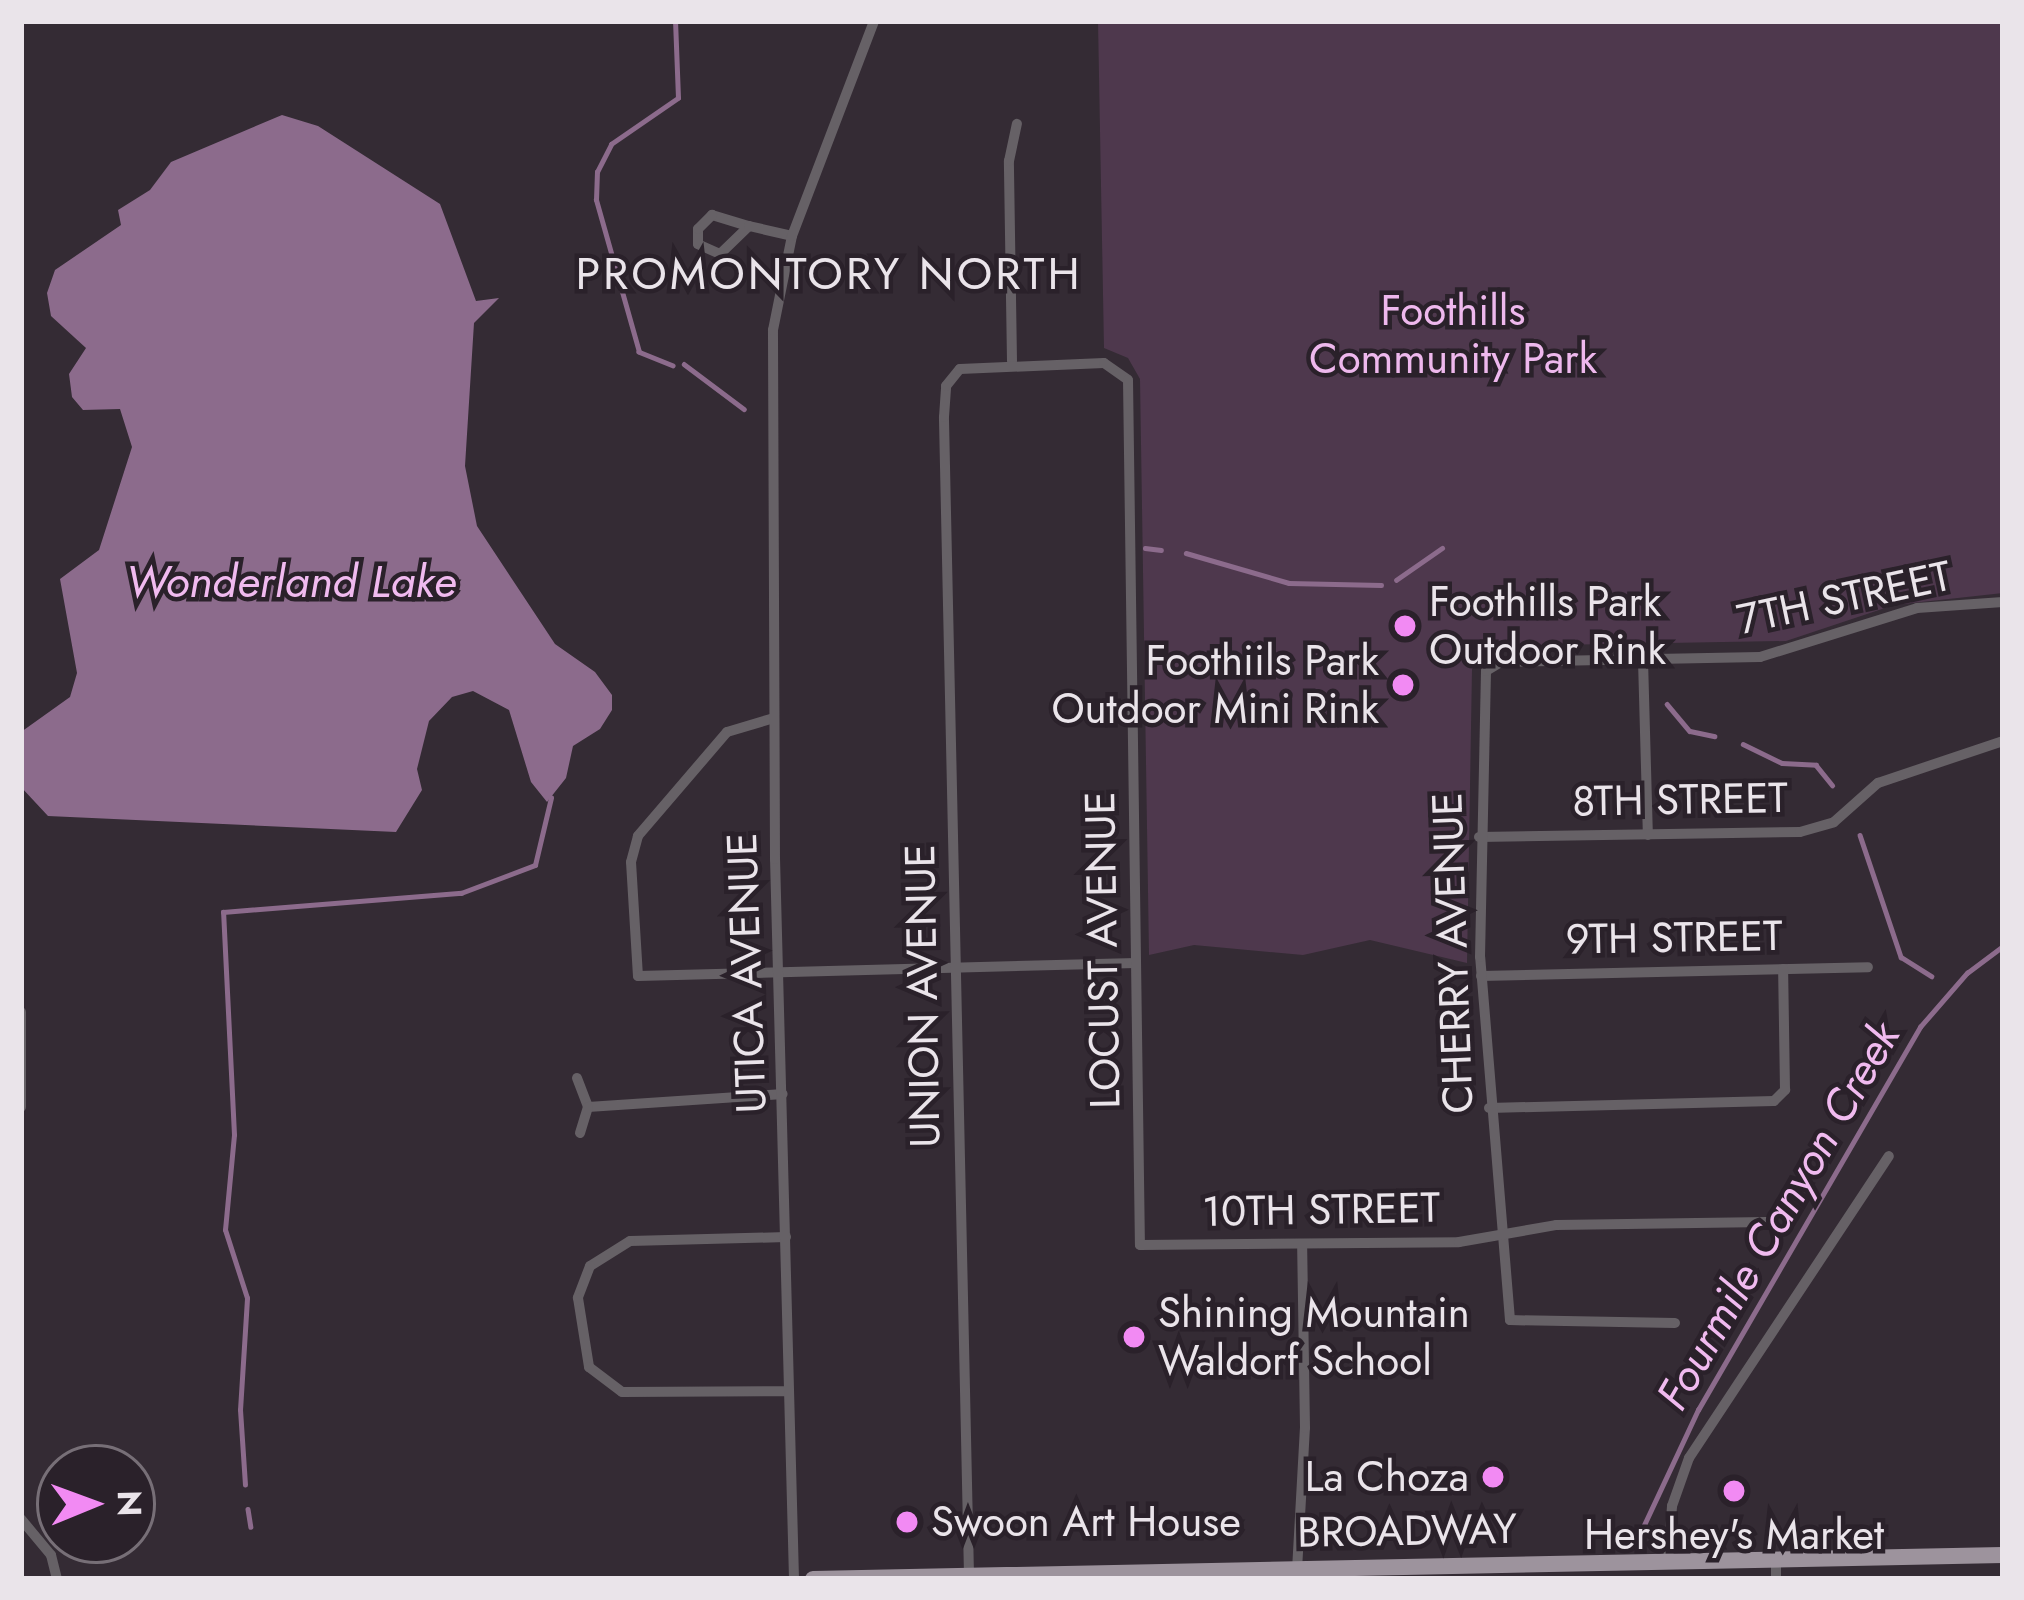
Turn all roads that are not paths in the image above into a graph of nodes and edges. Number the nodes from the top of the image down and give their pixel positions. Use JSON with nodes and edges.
{"nodes":[{"id":1,"x":874,"y":21,"type":"edge"},
{"id":2,"x":1017,"y":124,"type":"dead end"},
{"id":3,"x":749,"y":226,"type":"junction"},
{"id":4,"x":792,"y":236,"type":"junction"},
{"id":5,"x":1012,"y":362,"type":"junction"},
{"id":6,"x":2003,"y":602,"type":"edge"},
{"id":7,"x":1642,"y":660,"type":"junction"},
{"id":8,"x":1486,"y":671,"type":"joint"},
{"id":9,"x":773,"y":718,"type":"junction"},
{"id":10,"x":2003,"y":741,"type":"edge"},
{"id":11,"x":1648,"y":836,"type":"junction"},
{"id":12,"x":1479,"y":837,"type":"junction"},
{"id":13,"x":1136,"y":963,"type":"junction"},
{"id":14,"x":1868,"y":967,"type":"dead end"},
{"id":15,"x":956,"y":968,"type":"junction"},
{"id":16,"x":1783,"y":969,"type":"junction"},
{"id":17,"x":778,"y":973,"type":"junction"},
{"id":18,"x":1481,"y":976,"type":"junction"},
{"id":19,"x":21,"y":1012,"type":"edge"},
{"id":20,"x":577,"y":1078,"type":"dead end"},
{"id":21,"x":783,"y":1094,"type":"junction"},
{"id":22,"x":21,"y":1107,"type":"edge"},
{"id":23,"x":588,"y":1107,"type":"junction"},
{"id":24,"x":1489,"y":1108,"type":"junction"},
{"id":25,"x":580,"y":1133,"type":"dead end"},
{"id":26,"x":1889,"y":1156,"type":"dead end"},
{"id":27,"x":1767,"y":1222,"type":"dead end"},
{"id":28,"x":1500,"y":1233,"type":"junction"},
{"id":29,"x":786,"y":1238,"type":"junction"},
{"id":30,"x":1302,"y":1244,"type":"junction"},
{"id":31,"x":1141,"y":1245,"type":"joint"},
{"id":32,"x":1675,"y":1323,"type":"dead end"},
{"id":33,"x":788,"y":1391,"type":"junction"},
{"id":34,"x":21,"y":1519,"type":"edge"},
{"id":35,"x":2003,"y":1555,"type":"edge"},
{"id":36,"x":1776,"y":1559,"type":"junction"},
{"id":37,"x":1668,"y":1562,"type":"junction"},
{"id":38,"x":1297,"y":1570,"type":"junction"},
{"id":39,"x":969,"y":1575,"type":"junction"},
{"id":40,"x":911,"y":1577,"type":"edge"},
{"id":41,"x":56,"y":1579,"type":"edge"},
{"id":42,"x":794,"y":1579,"type":"edge"},
{"id":43,"x":813,"y":1579,"type":"edge"},
{"id":44,"x":1776,"y":1579,"type":"edge"}],
"edges":[{"from":1,"to":4,"type":"street"},
{"from":2,"to":5,"type":"street"},
{"from":3,"to":3,"type":"street"},
{"from":3,"to":4,"type":"street"},
{"from":4,"to":9,"type":"street","name":"UTICA AVENUE"},
{"from":5,"to":13,"type":"street","name":"LOCUST AVENUE"},
{"from":5,"to":15,"type":"street","name":"UNION AVENUE"},
{"from":6,"to":7,"type":"street","name":"7TH STREET"},
{"from":7,"to":8,"type":"street","name":"7TH STREET"},
{"from":7,"to":11,"type":"street"},
{"from":8,"to":12,"type":"street","name":"CHERRY AVENUE"},
{"from":9,"to":17,"type":"street","name":"UTICA AVENUE"},
{"from":9,"to":17,"type":"street"},
{"from":10,"to":11,"type":"street","name":"8TH STREET"},
{"from":11,"to":12,"type":"street","name":"8TH STREET"},
{"from":12,"to":18,"type":"street","name":"CHERRY AVENUE"},
{"from":13,"to":15,"type":"street"},
{"from":13,"to":31,"type":"street","name":"LOCUST AVENUE"},
{"from":14,"to":16,"type":"street","name":"9TH STREET"},
{"from":15,"to":17,"type":"street"},
{"from":15,"to":39,"type":"street","name":"UNION AVENUE"},
{"from":16,"to":18,"type":"street","name":"9TH STREET"},
{"from":16,"to":24,"type":"street"},
{"from":17,"to":21,"type":"street","name":"UTICA AVENUE"},
{"from":18,"to":24,"type":"street","name":"CHERRY AVENUE"},
{"from":19,"to":22,"type":"street"},
{"from":20,"to":23,"type":"street"},
{"from":21,"to":23,"type":"street"},
{"from":21,"to":29,"type":"street","name":"UTICA AVENUE"},
{"from":23,"to":25,"type":"street"},
{"from":24,"to":28,"type":"street","name":"CHERRY AVENUE"},
{"from":26,"to":37,"type":"street"},
{"from":27,"to":28,"type":"street","name":"10TH STREET"},
{"from":28,"to":30,"type":"street","name":"10TH STREET"},
{"from":28,"to":32,"type":"street","name":"CHERRY AVENUE"},
{"from":29,"to":33,"type":"street","name":"UTICA AVENUE"},
{"from":29,"to":33,"type":"street"},
{"from":30,"to":31,"type":"street","name":"10TH STREET"},
{"from":30,"to":38,"type":"street"},
{"from":33,"to":42,"type":"street","name":"UTICA AVENUE"},
{"from":34,"to":41,"type":"street"},
{"from":35,"to":36,"type":"main road","name":"BROADWAY"},
{"from":36,"to":37,"type":"main road","name":"BROADWAY"},
{"from":36,"to":44,"type":"street"},
{"from":37,"to":38,"type":"main road","name":"BROADWAY"},
{"from":38,"to":39,"type":"main road","name":"BROADWAY"},
{"from":39,"to":40,"type":"main road","name":"BROADWAY"},
{"from":40,"to":43,"type":"main road","name":"BROADWAY"}]}
